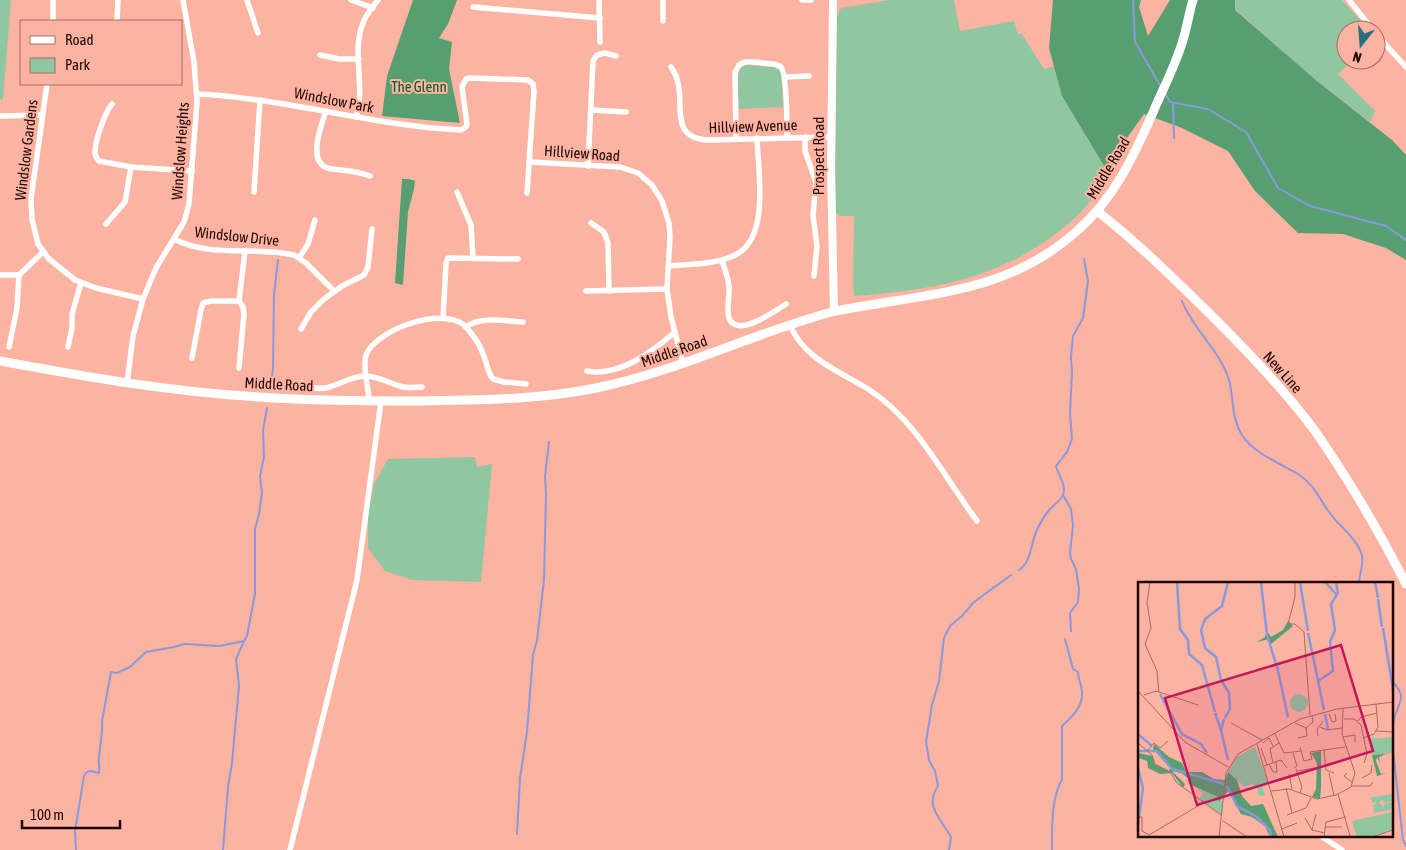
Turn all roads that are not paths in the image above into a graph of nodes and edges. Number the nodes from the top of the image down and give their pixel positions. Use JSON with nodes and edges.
{"nodes":[{"id":1,"x":54,"y":0,"type":"edge"},
{"id":2,"x":118,"y":0,"type":"edge"},
{"id":3,"x":183,"y":0,"type":"edge"},
{"id":4,"x":247,"y":0,"type":"edge"},
{"id":5,"x":351,"y":0,"type":"edge"},
{"id":6,"x":378,"y":0,"type":"edge"},
{"id":7,"x":599,"y":0,"type":"edge"},
{"id":8,"x":663,"y":0,"type":"edge"},
{"id":9,"x":802,"y":0,"type":"edge"},
{"id":10,"x":811,"y":0,"type":"edge"},
{"id":11,"x":833,"y":0,"type":"edge"},
{"id":12,"x":1193,"y":0,"type":"edge"},
{"id":13,"x":1352,"y":1,"type":"edge"},
{"id":14,"x":473,"y":7,"type":"dead end"},
{"id":15,"x":372,"y":8,"type":"junction"},
{"id":16,"x":600,"y":18,"type":"junction"},
{"id":17,"x":53,"y":20,"type":"edge"},
{"id":18,"x":117,"y":20,"type":"edge"},
{"id":19,"x":1366,"y":20,"type":"edge"},
{"id":20,"x":663,"y":21,"type":"dead end"},
{"id":21,"x":258,"y":34,"type":"dead end"},
{"id":22,"x":600,"y":42,"type":"dead end"},
{"id":23,"x":1386,"y":45,"type":"edge"},
{"id":24,"x":320,"y":55,"type":"dead end"},
{"id":25,"x":616,"y":56,"type":"dead end"},
{"id":26,"x":359,"y":59,"type":"junction"},
{"id":27,"x":1406,"y":67,"type":"edge"},
{"id":28,"x":672,"y":68,"type":"dead end"},
{"id":29,"x":809,"y":76,"type":"dead end"},
{"id":30,"x":785,"y":77,"type":"junction"},
{"id":31,"x":47,"y":85,"type":"edge"},
{"id":32,"x":197,"y":94,"type":"junction"},
{"id":33,"x":260,"y":100,"type":"junction"},
{"id":34,"x":112,"y":104,"type":"dead end"},
{"id":35,"x":592,"y":110,"type":"junction"},
{"id":36,"x":326,"y":111,"type":"junction"},
{"id":37,"x":626,"y":112,"type":"dead end"},
{"id":38,"x":42,"y":115,"type":"junction"},
{"id":39,"x":0,"y":116,"type":"edge"},
{"id":40,"x":356,"y":117,"type":"junction"},
{"id":41,"x":466,"y":126,"type":"joint"},
{"id":42,"x":805,"y":137,"type":"junction"},
{"id":43,"x":832,"y":137,"type":"junction"},
{"id":44,"x":757,"y":138,"type":"junction"},
{"id":45,"x":787,"y":138,"type":"junction"},
{"id":46,"x":736,"y":139,"type":"junction"},
{"id":47,"x":530,"y":162,"type":"junction"},
{"id":48,"x":588,"y":166,"type":"junction"},
{"id":49,"x":131,"y":167,"type":"junction"},
{"id":50,"x":192,"y":171,"type":"junction"},
{"id":51,"x":370,"y":176,"type":"dead end"},
{"id":52,"x":254,"y":192,"type":"dead end"},
{"id":53,"x":457,"y":192,"type":"dead end"},
{"id":54,"x":527,"y":193,"type":"dead end"},
{"id":55,"x":1097,"y":211,"type":"junction"},
{"id":56,"x":315,"y":220,"type":"dead end"},
{"id":57,"x":592,"y":223,"type":"dead end"},
{"id":58,"x":106,"y":224,"type":"dead end"},
{"id":59,"x":372,"y":230,"type":"dead end"},
{"id":60,"x":174,"y":239,"type":"junction"},
{"id":61,"x":245,"y":251,"type":"junction"},
{"id":62,"x":42,"y":252,"type":"junction"},
{"id":63,"x":298,"y":258,"type":"junction"},
{"id":64,"x":473,"y":258,"type":"junction"},
{"id":65,"x":518,"y":259,"type":"dead end"},
{"id":66,"x":722,"y":260,"type":"junction"},
{"id":67,"x":668,"y":266,"type":"junction"},
{"id":68,"x":19,"y":274,"type":"junction"},
{"id":69,"x":0,"y":275,"type":"edge"},
{"id":70,"x":814,"y":276,"type":"dead end"},
{"id":71,"x":81,"y":283,"type":"junction"},
{"id":72,"x":667,"y":289,"type":"junction"},
{"id":73,"x":334,"y":291,"type":"junction"},
{"id":74,"x":586,"y":291,"type":"dead end"},
{"id":75,"x":609,"y":291,"type":"junction"},
{"id":76,"x":143,"y":299,"type":"junction"},
{"id":77,"x":239,"y":301,"type":"junction"},
{"id":78,"x":786,"y":304,"type":"dead end"},
{"id":79,"x":834,"y":312,"type":"junction"},
{"id":80,"x":443,"y":318,"type":"junction"},
{"id":81,"x":523,"y":322,"type":"dead end"},
{"id":82,"x":790,"y":325,"type":"junction"},
{"id":83,"x":466,"y":327,"type":"junction"},
{"id":84,"x":301,"y":329,"type":"dead end"},
{"id":85,"x":674,"y":332,"type":"junction"},
{"id":86,"x":9,"y":347,"type":"dead end"},
{"id":87,"x":68,"y":347,"type":"dead end"},
{"id":88,"x":192,"y":358,"type":"dead end"},
{"id":89,"x":0,"y":361,"type":"edge"},
{"id":90,"x":683,"y":363,"type":"junction"},
{"id":91,"x":239,"y":368,"type":"dead end"},
{"id":92,"x":587,"y":371,"type":"dead end"},
{"id":93,"x":367,"y":376,"type":"junction"},
{"id":94,"x":127,"y":383,"type":"junction"},
{"id":95,"x":302,"y":383,"type":"dead end"},
{"id":96,"x":526,"y":384,"type":"dead end"},
{"id":97,"x":422,"y":387,"type":"dead end"},
{"id":98,"x":369,"y":401,"type":"junction"},
{"id":99,"x":382,"y":401,"type":"junction"},
{"id":100,"x":977,"y":521,"type":"dead end"},
{"id":101,"x":1406,"y":584,"type":"edge"},
{"id":102,"x":1324,"y":838,"type":"edge"},
{"id":103,"x":290,"y":850,"type":"edge"},
{"id":104,"x":1342,"y":850,"type":"edge"}],
"edges":[{"from":1,"to":17,"type":"street"},
{"from":2,"to":18,"type":"street"},
{"from":3,"to":32,"type":"street","name":"Windslow Heights"},
{"from":4,"to":21,"type":"street"},
{"from":5,"to":15,"type":"street"},
{"from":6,"to":15,"type":"street"},
{"from":7,"to":16,"type":"street"},
{"from":8,"to":20,"type":"street"},
{"from":9,"to":10,"type":"street"},
{"from":11,"to":43,"type":"street","name":"Prospect Road"},
{"from":12,"to":55,"type":"main road","name":"Middle Road"},
{"from":13,"to":19,"type":"street"},
{"from":14,"to":16,"type":"street"},
{"from":15,"to":26,"type":"street"},
{"from":16,"to":22,"type":"street"},
{"from":23,"to":27,"type":"street"},
{"from":24,"to":26,"type":"street"},
{"from":25,"to":35,"type":"street"},
{"from":26,"to":40,"type":"street"},
{"from":28,"to":46,"type":"street","name":"Hillview Avenue"},
{"from":29,"to":30,"type":"street"},
{"from":30,"to":45,"type":"street"},
{"from":30,"to":46,"type":"street"},
{"from":31,"to":38,"type":"street","name":"Windslow Gardens"},
{"from":32,"to":33,"type":"street","name":"Windslow Park"},
{"from":32,"to":50,"type":"street","name":"Windslow Heights"},
{"from":33,"to":36,"type":"street","name":"Windslow Park"},
{"from":33,"to":52,"type":"street"},
{"from":34,"to":49,"type":"street"},
{"from":35,"to":37,"type":"street"},
{"from":35,"to":48,"type":"street"},
{"from":36,"to":40,"type":"street","name":"Windslow Park"},
{"from":36,"to":51,"type":"street"},
{"from":38,"to":39,"type":"street"},
{"from":38,"to":62,"type":"street","name":"Windslow Gardens"},
{"from":40,"to":41,"type":"street","name":"Windslow Park"},
{"from":41,"to":47,"type":"street","name":"Hillview Road"},
{"from":42,"to":43,"type":"street","name":"Hillview Avenue"},
{"from":42,"to":45,"type":"street","name":"Hillview Avenue"},
{"from":42,"to":70,"type":"street"},
{"from":43,"to":79,"type":"street","name":"Prospect Road"},
{"from":44,"to":45,"type":"street","name":"Hillview Avenue"},
{"from":44,"to":46,"type":"street","name":"Hillview Avenue"},
{"from":44,"to":66,"type":"street"},
{"from":47,"to":48,"type":"street","name":"Hillview Road"},
{"from":47,"to":54,"type":"street","name":"Hillview Road"},
{"from":48,"to":67,"type":"street","name":"Hillview Road"},
{"from":49,"to":50,"type":"street"},
{"from":49,"to":58,"type":"street"},
{"from":50,"to":60,"type":"street","name":"Windslow Heights"},
{"from":53,"to":64,"type":"street"},
{"from":55,"to":79,"type":"main road","name":"Middle Road"},
{"from":55,"to":101,"type":"main road","name":"New Line"},
{"from":56,"to":63,"type":"street","name":"Windslow Drive"},
{"from":57,"to":75,"type":"street"},
{"from":59,"to":73,"type":"street"},
{"from":60,"to":61,"type":"street","name":"Windslow Drive"},
{"from":60,"to":76,"type":"street","name":"Windslow Heights"},
{"from":61,"to":63,"type":"street","name":"Windslow Drive"},
{"from":61,"to":77,"type":"street"},
{"from":62,"to":68,"type":"street"},
{"from":62,"to":71,"type":"street","name":"Windslow Gardens"},
{"from":63,"to":73,"type":"street","name":"Windslow Drive"},
{"from":64,"to":65,"type":"street"},
{"from":64,"to":80,"type":"street"},
{"from":66,"to":67,"type":"street"},
{"from":66,"to":78,"type":"street"},
{"from":67,"to":72,"type":"street","name":"Hillview Road"},
{"from":68,"to":69,"type":"street"},
{"from":68,"to":86,"type":"street"},
{"from":71,"to":76,"type":"street","name":"Windslow Gardens"},
{"from":71,"to":87,"type":"street"},
{"from":72,"to":75,"type":"street"},
{"from":72,"to":85,"type":"street","name":"Hillview Road"},
{"from":73,"to":84,"type":"street"},
{"from":74,"to":75,"type":"street"},
{"from":76,"to":94,"type":"street","name":"Windslow Heights"},
{"from":77,"to":88,"type":"street"},
{"from":77,"to":91,"type":"street"},
{"from":79,"to":82,"type":"main road","name":"Middle Road"},
{"from":80,"to":83,"type":"street"},
{"from":80,"to":93,"type":"street"},
{"from":81,"to":83,"type":"street"},
{"from":82,"to":90,"type":"main road","name":"Middle Road"},
{"from":82,"to":100,"type":"street"},
{"from":83,"to":96,"type":"street"},
{"from":85,"to":90,"type":"street","name":"Hillview Road"},
{"from":85,"to":92,"type":"street"},
{"from":89,"to":94,"type":"main road","name":"Middle Road"},
{"from":90,"to":99,"type":"main road","name":"Middle Road"},
{"from":93,"to":95,"type":"street"},
{"from":93,"to":97,"type":"street"},
{"from":93,"to":98,"type":"street"},
{"from":94,"to":98,"type":"main road","name":"Middle Road"},
{"from":98,"to":99,"type":"main road","name":"Middle Road"},
{"from":99,"to":103,"type":"street"},
{"from":102,"to":104,"type":"street"}]}
